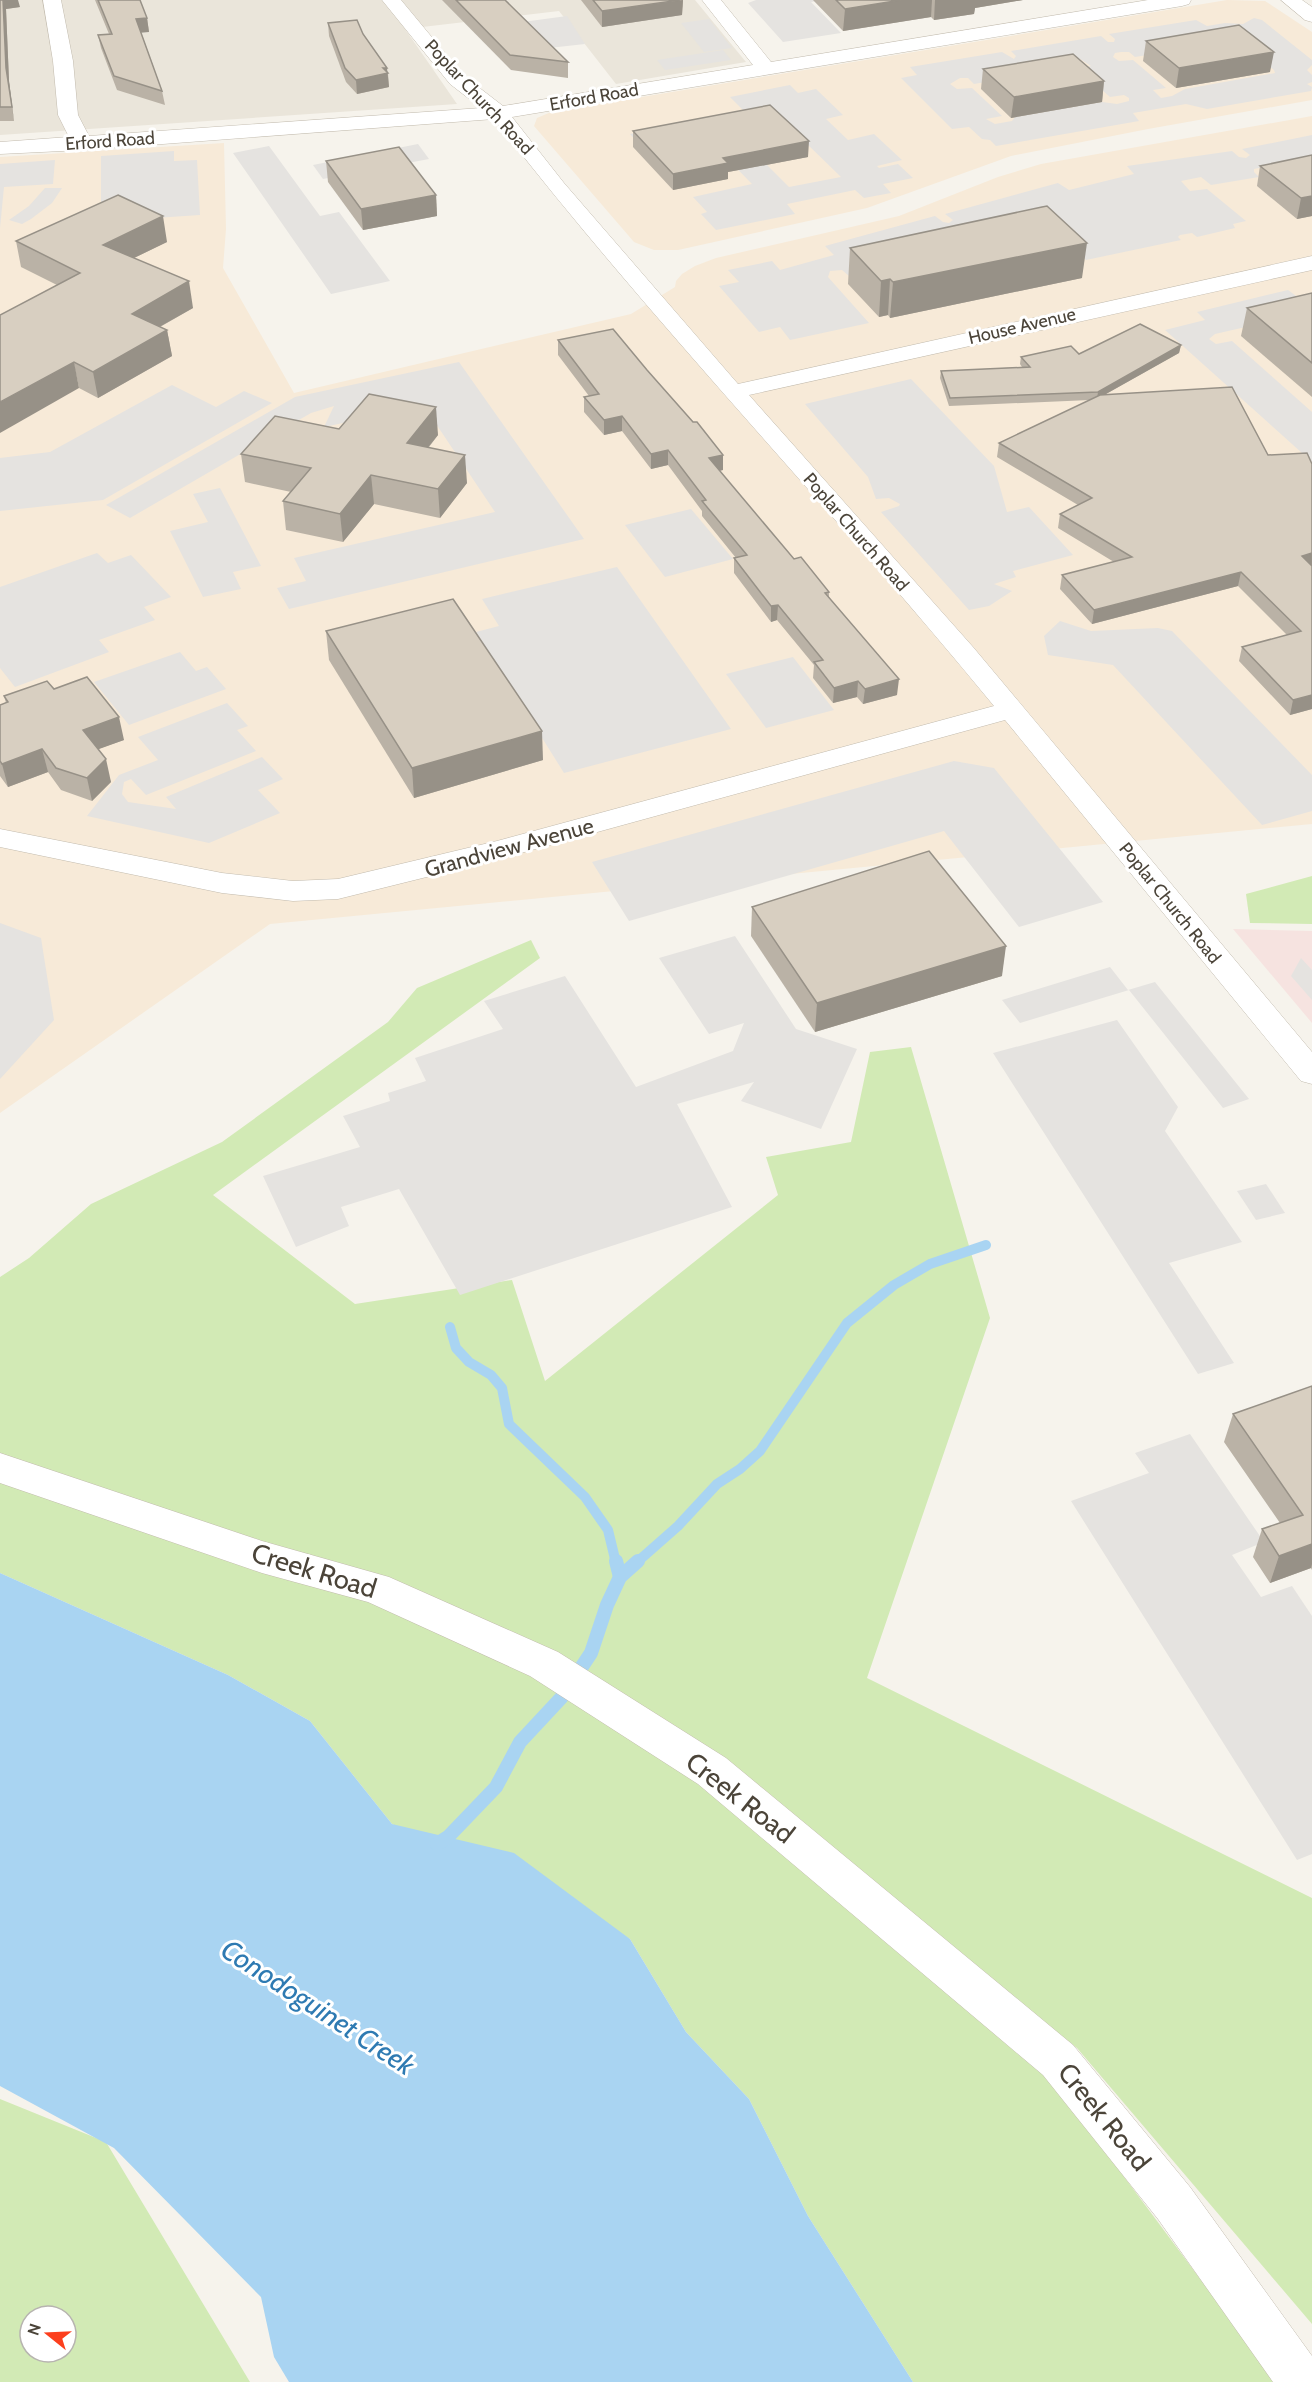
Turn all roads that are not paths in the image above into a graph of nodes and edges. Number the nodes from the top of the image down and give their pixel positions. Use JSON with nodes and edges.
{"nodes":[{"id":1,"x":52,"y":0,"type":"edge"},
{"id":2,"x":391,"y":0,"type":"edge"},
{"id":3,"x":711,"y":0,"type":"edge"},
{"id":4,"x":1182,"y":0,"type":"edge"},
{"id":5,"x":1290,"y":0,"type":"edge"},
{"id":6,"x":1312,"y":16,"type":"edge"},
{"id":7,"x":766,"y":69,"type":"junction"},
{"id":8,"x":499,"y":113,"type":"junction"},
{"id":9,"x":82,"y":144,"type":"junction"},
{"id":10,"x":0,"y":148,"type":"edge"},
{"id":11,"x":1312,"y":263,"type":"edge"},
{"id":12,"x":733,"y":392,"type":"junction"},
{"id":13,"x":1010,"y":711,"type":"junction"},
{"id":14,"x":0,"y":838,"type":"edge"},
{"id":15,"x":1312,"y":1073,"type":"edge"},
{"id":16,"x":0,"y":1468,"type":"edge"},
{"id":17,"x":1302,"y":2382,"type":"edge"}],
"edges":[{"from":1,"to":9,"type":"street"},
{"from":2,"to":8,"type":"street","name":"Poplar Church Road"},
{"from":3,"to":7,"type":"street"},
{"from":4,"to":7,"type":"street","name":"Erford Road"},
{"from":5,"to":6,"type":"street"},
{"from":7,"to":8,"type":"street","name":"Erford Road"},
{"from":8,"to":9,"type":"street","name":"Erford Road"},
{"from":8,"to":12,"type":"street","name":"Poplar Church Road"},
{"from":9,"to":10,"type":"street","name":"Erford Road"},
{"from":11,"to":12,"type":"street","name":"House Avenue"},
{"from":12,"to":13,"type":"street","name":"Poplar Church Road"},
{"from":13,"to":14,"type":"street","name":"Grandview Avenue"},
{"from":13,"to":15,"type":"street","name":"Poplar Church Road"},
{"from":16,"to":17,"type":"street","name":"Creek Road"}]}
